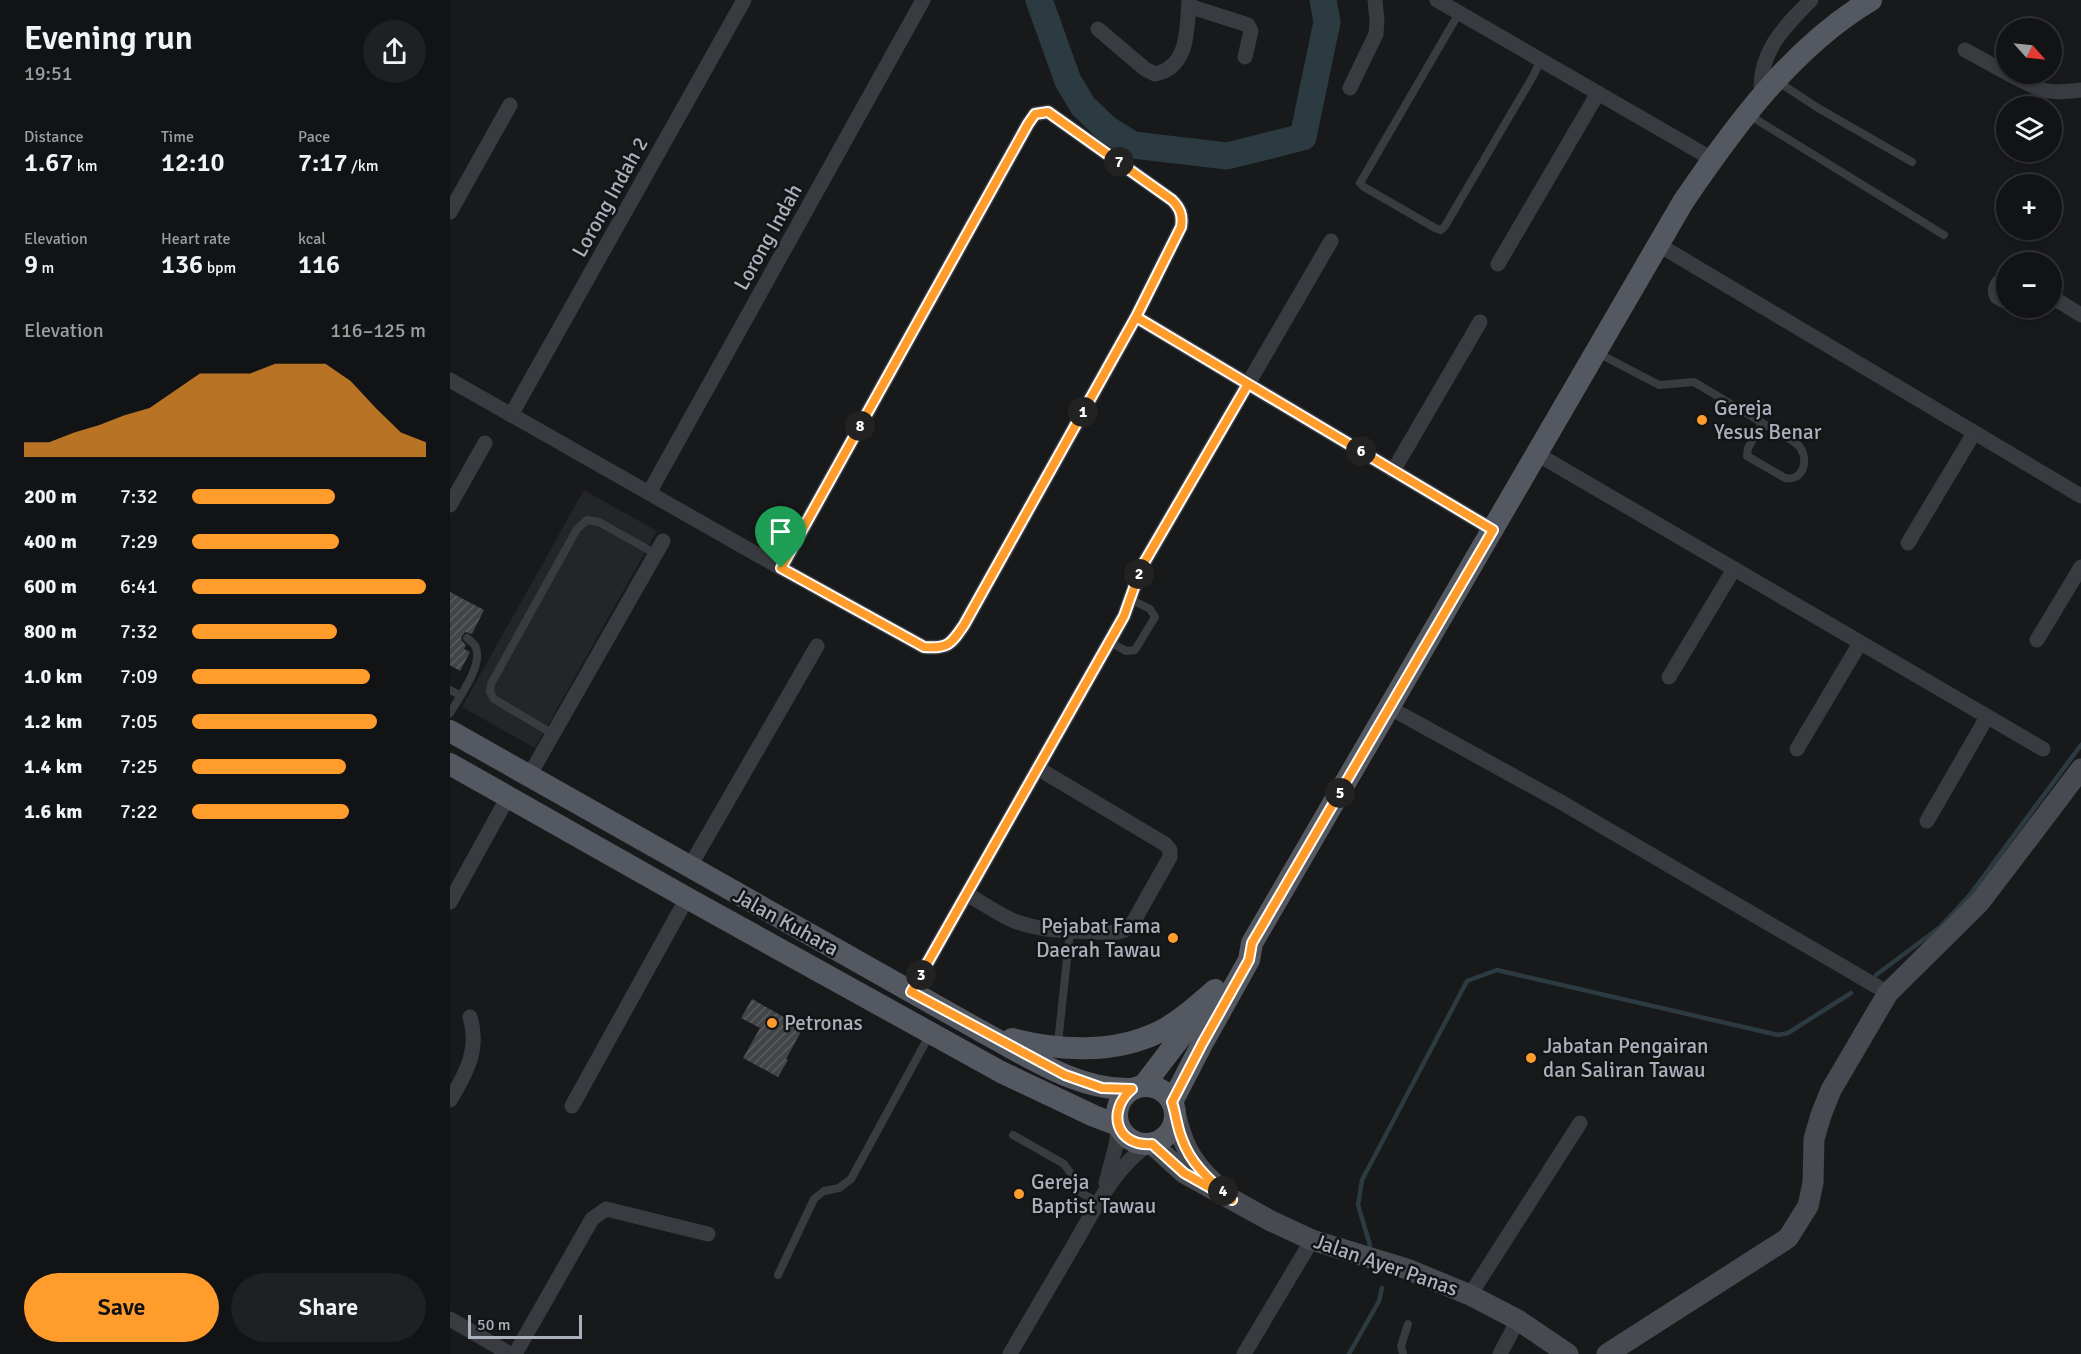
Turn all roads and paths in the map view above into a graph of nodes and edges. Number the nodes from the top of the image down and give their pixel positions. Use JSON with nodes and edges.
{"nodes":[{"id":1,"x":744,"y":0,"type":"edge"},
{"id":2,"x":923,"y":0,"type":"edge"},
{"id":3,"x":1375,"y":0,"type":"edge"},
{"id":4,"x":1437,"y":0,"type":"edge"},
{"id":5,"x":1811,"y":0,"type":"edge"},
{"id":6,"x":1871,"y":0,"type":"edge"},
{"id":7,"x":1189,"y":3,"type":"edge"},
{"id":8,"x":1459,"y":13,"type":"junction"},
{"id":9,"x":1098,"y":29,"type":"dead end"},
{"id":10,"x":1965,"y":50,"type":"dead end"},
{"id":11,"x":1245,"y":57,"type":"dead end"},
{"id":12,"x":1541,"y":60,"type":"junction"},
{"id":13,"x":1996,"y":67,"type":"edge"},
{"id":14,"x":2029,"y":84,"type":"edge"},
{"id":15,"x":1350,"y":88,"type":"dead end"},
{"id":16,"x":1769,"y":88,"type":"junction"},
{"id":17,"x":2081,"y":90,"type":"edge"},
{"id":18,"x":1598,"y":93,"type":"junction"},
{"id":19,"x":510,"y":105,"type":"dead end"},
{"id":20,"x":1748,"y":114,"type":"junction"},
{"id":21,"x":1713,"y":159,"type":"junction"},
{"id":22,"x":1912,"y":162,"type":"dead end"},
{"id":23,"x":450,"y":212,"type":"edge"},
{"id":24,"x":1944,"y":235,"type":"dead end"},
{"id":25,"x":1331,"y":241,"type":"dead end"},
{"id":26,"x":1659,"y":245,"type":"junction"},
{"id":27,"x":1498,"y":264,"type":"dead end"},
{"id":28,"x":2062,"y":303,"type":"edge"},
{"id":29,"x":2081,"y":315,"type":"edge"},
{"id":30,"x":1136,"y":317,"type":"junction"},
{"id":31,"x":1480,"y":322,"type":"dead end"},
{"id":32,"x":1596,"y":352,"type":"junction"},
{"id":33,"x":450,"y":381,"type":"edge"},
{"id":34,"x":1248,"y":384,"type":"junction"},
{"id":35,"x":512,"y":415,"type":"junction"},
{"id":36,"x":1762,"y":423,"type":"junction"},
{"id":37,"x":1974,"y":433,"type":"junction"},
{"id":38,"x":486,"y":443,"type":"dead end"},
{"id":39,"x":1537,"y":454,"type":"junction"},
{"id":40,"x":1393,"y":471,"type":"junction"},
{"id":41,"x":649,"y":494,"type":"junction"},
{"id":42,"x":2081,"y":496,"type":"edge"},
{"id":43,"x":450,"y":506,"type":"edge"},
{"id":44,"x":1493,"y":530,"type":"junction"},
{"id":45,"x":1908,"y":543,"type":"dead end"},
{"id":46,"x":660,"y":548,"type":"joint"},
{"id":47,"x":2081,"y":567,"type":"edge"},
{"id":48,"x":781,"y":568,"type":"junction"},
{"id":49,"x":1734,"y":569,"type":"junction"},
{"id":50,"x":1130,"y":599,"type":"junction"},
{"id":51,"x":467,"y":638,"type":"dead end"},
{"id":52,"x":2037,"y":640,"type":"dead end"},
{"id":53,"x":1110,"y":642,"type":"junction"},
{"id":54,"x":1860,"y":643,"type":"junction"},
{"id":55,"x":817,"y":646,"type":"dead end"},
{"id":56,"x":1669,"y":677,"type":"dead end"},
{"id":57,"x":450,"y":690,"type":"edge"},
{"id":58,"x":460,"y":695,"type":"junction"},
{"id":59,"x":1390,"y":708,"type":"junction"},
{"id":60,"x":450,"y":713,"type":"edge"},
{"id":61,"x":1987,"y":717,"type":"junction"},
{"id":62,"x":450,"y":731,"type":"edge"},
{"id":63,"x":553,"y":734,"type":"junction"},
{"id":64,"x":1797,"y":749,"type":"dead end"},
{"id":65,"x":2043,"y":749,"type":"dead end"},
{"id":66,"x":450,"y":764,"type":"edge"},
{"id":67,"x":1038,"y":769,"type":"junction"},
{"id":68,"x":2081,"y":769,"type":"edge"},
{"id":69,"x":529,"y":776,"type":"junction"},
{"id":70,"x":508,"y":797,"type":"junction"},
{"id":71,"x":1927,"y":821,"type":"dead end"},
{"id":72,"x":689,"y":868,"type":"junction"},
{"id":73,"x":967,"y":894,"type":"junction"},
{"id":74,"x":687,"y":898,"type":"junction"},
{"id":75,"x":450,"y":902,"type":"edge"},
{"id":76,"x":1070,"y":932,"type":"junction"},
{"id":77,"x":1252,"y":943,"type":"junction"},
{"id":78,"x":1215,"y":990,"type":"junction"},
{"id":79,"x":911,"y":992,"type":"junction"},
{"id":80,"x":1888,"y":993,"type":"junction"},
{"id":81,"x":470,"y":1017,"type":"dead end"},
{"id":82,"x":979,"y":1030,"type":"junction"},
{"id":83,"x":931,"y":1034,"type":"junction"},
{"id":84,"x":1058,"y":1047,"type":"junction"},
{"id":85,"x":1138,"y":1087,"type":"junction"},
{"id":86,"x":450,"y":1101,"type":"edge"},
{"id":87,"x":572,"y":1106,"type":"dead end"},
{"id":88,"x":1174,"y":1107,"type":"junction"},
{"id":89,"x":1580,"y":1123,"type":"dead end"},
{"id":90,"x":1118,"y":1126,"type":"junction"},
{"id":91,"x":1012,"y":1135,"type":"dead end"},
{"id":92,"x":1150,"y":1144,"type":"junction"},
{"id":93,"x":1100,"y":1200,"type":"junction"},
{"id":94,"x":1232,"y":1200,"type":"junction"},
{"id":95,"x":708,"y":1234,"type":"dead end"},
{"id":96,"x":1312,"y":1240,"type":"junction"},
{"id":97,"x":778,"y":1275,"type":"dead end"},
{"id":98,"x":1470,"y":1295,"type":"junction"},
{"id":99,"x":450,"y":1319,"type":"edge"},
{"id":100,"x":1518,"y":1320,"type":"junction"},
{"id":101,"x":1408,"y":1324,"type":"dead end"},
{"id":102,"x":510,"y":1354,"type":"edge"},
{"id":103,"x":515,"y":1354,"type":"edge"},
{"id":104,"x":1010,"y":1354,"type":"edge"},
{"id":105,"x":1244,"y":1354,"type":"edge"},
{"id":106,"x":1403,"y":1354,"type":"edge"},
{"id":107,"x":1500,"y":1354,"type":"edge"},
{"id":108,"x":1568,"y":1354,"type":"edge"},
{"id":109,"x":1607,"y":1354,"type":"edge"}],
"edges":[{"from":1,"to":35,"type":"street","name":"Lorong Indah 2"},
{"from":2,"to":41,"type":"street","name":"Lorong Indah"},
{"from":3,"to":15,"type":"street"},
{"from":4,"to":8,"type":"street"},
{"from":5,"to":16,"type":"street"},
{"from":6,"to":16,"type":"main road"},
{"from":7,"to":9,"type":"street"},
{"from":7,"to":11,"type":"street"},
{"from":8,"to":12,"type":"street"},
{"from":8,"to":12,"type":"lane"},
{"from":10,"to":13,"type":"street"},
{"from":12,"to":18,"type":"street"},
{"from":14,"to":17,"type":"street"},
{"from":16,"to":20,"type":"main road"},
{"from":16,"to":22,"type":"lane"},
{"from":18,"to":21,"type":"street"},
{"from":18,"to":27,"type":"street"},
{"from":19,"to":23,"type":"street"},
{"from":20,"to":21,"type":"main road"},
{"from":20,"to":24,"type":"lane"},
{"from":21,"to":26,"type":"main road"},
{"from":25,"to":34,"type":"street"},
{"from":26,"to":32,"type":"main road"},
{"from":26,"to":37,"type":"street"},
{"from":28,"to":29,"type":"street"},
{"from":30,"to":34,"type":"street"},
{"from":30,"to":48,"type":"street"},
{"from":30,"to":48,"type":"street"},
{"from":31,"to":40,"type":"street"},
{"from":32,"to":36,"type":"lane"},
{"from":32,"to":39,"type":"main road"},
{"from":33,"to":35,"type":"street"},
{"from":34,"to":40,"type":"street"},
{"from":34,"to":50,"type":"street"},
{"from":35,"to":41,"type":"street"},
{"from":36,"to":36,"type":"lane"},
{"from":37,"to":42,"type":"street"},
{"from":37,"to":45,"type":"street"},
{"from":38,"to":43,"type":"street"},
{"from":39,"to":44,"type":"main road"},
{"from":39,"to":49,"type":"street"},
{"from":40,"to":44,"type":"street"},
{"from":41,"to":48,"type":"street"},
{"from":44,"to":59,"type":"main road"},
{"from":46,"to":63,"type":"street"},
{"from":46,"to":63,"type":"lane"},
{"from":47,"to":52,"type":"street"},
{"from":49,"to":54,"type":"street"},
{"from":49,"to":56,"type":"street"},
{"from":50,"to":53,"type":"street"},
{"from":50,"to":53,"type":"lane"},
{"from":51,"to":58,"type":"lane"},
{"from":53,"to":67,"type":"street"},
{"from":54,"to":61,"type":"street"},
{"from":54,"to":64,"type":"street"},
{"from":55,"to":72,"type":"street"},
{"from":57,"to":58,"type":"lane"},
{"from":58,"to":60,"type":"lane"},
{"from":59,"to":77,"type":"main road"},
{"from":59,"to":80,"type":"street"},
{"from":61,"to":65,"type":"street"},
{"from":61,"to":71,"type":"street"},
{"from":62,"to":69,"type":"main road","name":"Jalan Kuhara"},
{"from":63,"to":69,"type":"street"},
{"from":66,"to":70,"type":"main road","name":"Jalan Kuhara"},
{"from":67,"to":73,"type":"street"},
{"from":67,"to":76,"type":"street"},
{"from":68,"to":80,"type":"street"},
{"from":69,"to":72,"type":"main road","name":"Jalan Kuhara"},
{"from":70,"to":74,"type":"main road","name":"Jalan Kuhara"},
{"from":70,"to":75,"type":"street"},
{"from":72,"to":79,"type":"main road","name":"Jalan Kuhara"},
{"from":73,"to":76,"type":"street"},
{"from":73,"to":79,"type":"street"},
{"from":74,"to":83,"type":"main road","name":"Jalan Kuhara"},
{"from":74,"to":87,"type":"street"},
{"from":76,"to":84,"type":"lane"},
{"from":77,"to":78,"type":"main road"},
{"from":77,"to":88,"type":"main road"},
{"from":78,"to":84,"type":"main road"},
{"from":78,"to":85,"type":"main road"},
{"from":79,"to":82,"type":"main road","name":"Jalan Kuhara"},
{"from":80,"to":109,"type":"street"},
{"from":81,"to":86,"type":"street"},
{"from":82,"to":84,"type":"main road"},
{"from":82,"to":85,"type":"main road","name":"Jalan Kuhara"},
{"from":83,"to":90,"type":"main road","name":"Jalan Kuhara"},
{"from":83,"to":97,"type":"lane"},
{"from":85,"to":88,"type":"main road"},
{"from":85,"to":90,"type":"main road"},
{"from":88,"to":92,"type":"main road"},
{"from":88,"to":94,"type":"street","name":"Jalan Ayer Panas"},
{"from":89,"to":98,"type":"street"},
{"from":90,"to":92,"type":"main road"},
{"from":90,"to":93,"type":"street"},
{"from":91,"to":93,"type":"lane"},
{"from":92,"to":93,"type":"street"},
{"from":92,"to":94,"type":"street","name":"Jalan Ayer Panas"},
{"from":93,"to":104,"type":"street"},
{"from":94,"to":96,"type":"street","name":"Jalan Ayer Panas"},
{"from":95,"to":103,"type":"street"},
{"from":96,"to":98,"type":"street","name":"Jalan Ayer Panas"},
{"from":96,"to":105,"type":"street"},
{"from":98,"to":100,"type":"street","name":"Jalan Ayer Panas"},
{"from":99,"to":102,"type":"street"},
{"from":100,"to":107,"type":"street"},
{"from":100,"to":108,"type":"street","name":"Jalan Ayer Panas"},
{"from":101,"to":106,"type":"lane"}]}
